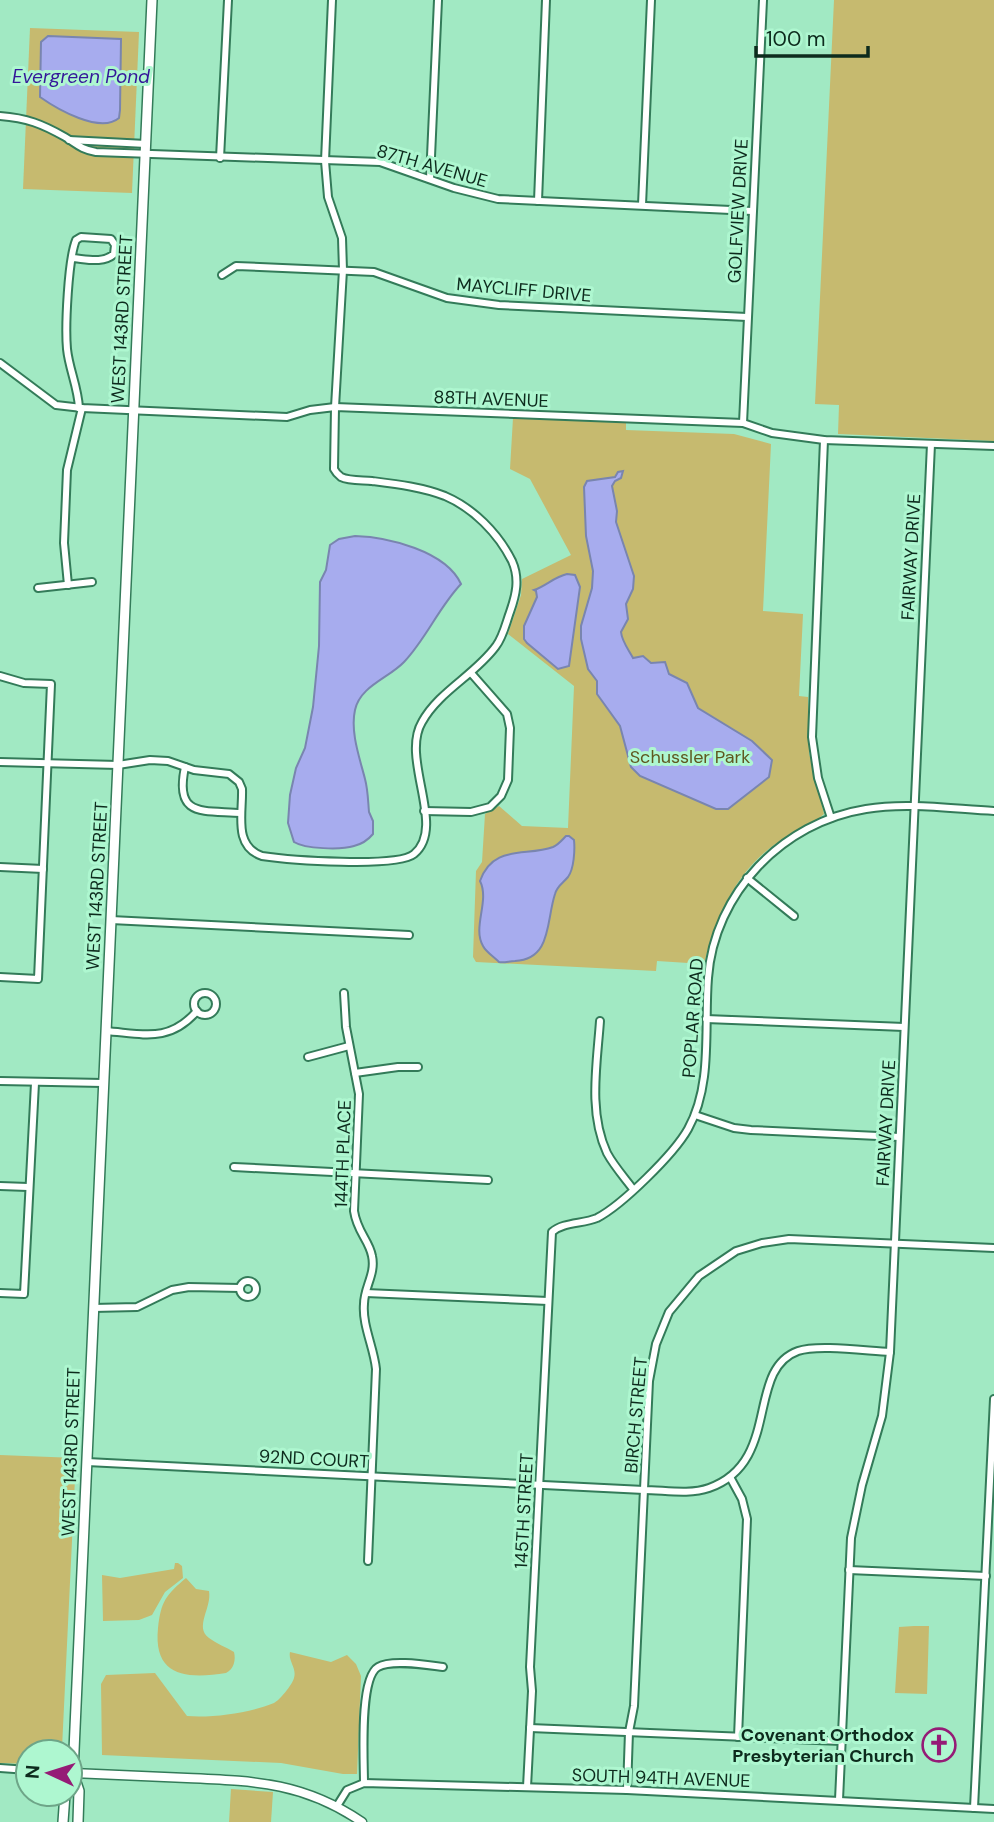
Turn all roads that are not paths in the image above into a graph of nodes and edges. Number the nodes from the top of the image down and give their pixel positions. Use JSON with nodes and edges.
{"nodes":[{"id":1,"x":152,"y":0,"type":"edge"},
{"id":2,"x":228,"y":0,"type":"edge"},
{"id":3,"x":332,"y":0,"type":"edge"},
{"id":4,"x":438,"y":0,"type":"edge"},
{"id":5,"x":546,"y":0,"type":"edge"},
{"id":6,"x":651,"y":0,"type":"edge"},
{"id":7,"x":762,"y":0,"type":"edge"},
{"id":8,"x":0,"y":116,"type":"edge"},
{"id":9,"x":69,"y":140,"type":"junction"},
{"id":10,"x":146,"y":144,"type":"junction"},
{"id":11,"x":145,"y":155,"type":"junction"},
{"id":12,"x":220,"y":158,"type":"junction"},
{"id":13,"x":325,"y":161,"type":"junction"},
{"id":14,"x":430,"y":179,"type":"junction"},
{"id":15,"x":538,"y":201,"type":"junction"},
{"id":16,"x":642,"y":205,"type":"junction"},
{"id":17,"x":752,"y":211,"type":"junction"},
{"id":18,"x":72,"y":258,"type":"junction"},
{"id":19,"x":343,"y":270,"type":"junction"},
{"id":20,"x":222,"y":275,"type":"dead end"},
{"id":21,"x":747,"y":317,"type":"junction"},
{"id":22,"x":0,"y":363,"type":"edge"},
{"id":23,"x":335,"y":407,"type":"junction"},
{"id":24,"x":80,"y":408,"type":"junction"},
{"id":25,"x":134,"y":410,"type":"junction"},
{"id":26,"x":743,"y":423,"type":"junction"},
{"id":27,"x":824,"y":440,"type":"junction"},
{"id":28,"x":931,"y":444,"type":"junction"},
{"id":29,"x":994,"y":446,"type":"edge"},
{"id":30,"x":92,"y":582,"type":"dead end"},
{"id":31,"x":68,"y":585,"type":"junction"},
{"id":32,"x":38,"y":588,"type":"dead end"},
{"id":33,"x":471,"y":673,"type":"junction"},
{"id":34,"x":0,"y":676,"type":"edge"},
{"id":35,"x":0,"y":762,"type":"edge"},
{"id":36,"x":47,"y":765,"type":"junction"},
{"id":37,"x":118,"y":765,"type":"junction"},
{"id":38,"x":185,"y":767,"type":"junction"},
{"id":39,"x":913,"y":807,"type":"junction"},
{"id":40,"x":424,"y":811,"type":"junction"},
{"id":41,"x":994,"y":811,"type":"edge"},
{"id":42,"x":241,"y":813,"type":"junction"},
{"id":43,"x":831,"y":818,"type":"junction"},
{"id":44,"x":0,"y":867,"type":"edge"},
{"id":45,"x":43,"y":869,"type":"junction"},
{"id":46,"x":747,"y":878,"type":"junction"},
{"id":47,"x":794,"y":916,"type":"dead end"},
{"id":48,"x":111,"y":919,"type":"junction"},
{"id":49,"x":409,"y":935,"type":"dead end"},
{"id":50,"x":0,"y":976,"type":"edge"},
{"id":51,"x":344,"y":993,"type":"dead end"},
{"id":52,"x":197,"y":1012,"type":"dead end"},
{"id":53,"x":706,"y":1019,"type":"junction"},
{"id":54,"x":600,"y":1021,"type":"dead end"},
{"id":55,"x":904,"y":1027,"type":"junction"},
{"id":56,"x":106,"y":1031,"type":"junction"},
{"id":57,"x":349,"y":1046,"type":"junction"},
{"id":58,"x":308,"y":1057,"type":"dead end"},
{"id":59,"x":418,"y":1067,"type":"dead end"},
{"id":60,"x":355,"y":1073,"type":"junction"},
{"id":61,"x":0,"y":1081,"type":"edge"},
{"id":62,"x":35,"y":1083,"type":"junction"},
{"id":63,"x":103,"y":1083,"type":"junction"},
{"id":64,"x":695,"y":1115,"type":"junction"},
{"id":65,"x":899,"y":1137,"type":"junction"},
{"id":66,"x":234,"y":1167,"type":"dead end"},
{"id":67,"x":356,"y":1173,"type":"junction"},
{"id":68,"x":488,"y":1180,"type":"dead end"},
{"id":69,"x":0,"y":1186,"type":"edge"},
{"id":70,"x":29,"y":1187,"type":"junction"},
{"id":71,"x":633,"y":1189,"type":"junction"},
{"id":72,"x":551,"y":1236,"type":"joint"},
{"id":73,"x":894,"y":1243,"type":"junction"},
{"id":74,"x":994,"y":1248,"type":"edge"},
{"id":75,"x":240,"y":1289,"type":"dead end"},
{"id":76,"x":0,"y":1293,"type":"edge"},
{"id":77,"x":366,"y":1293,"type":"junction"},
{"id":78,"x":548,"y":1301,"type":"junction"},
{"id":79,"x":93,"y":1308,"type":"junction"},
{"id":80,"x":890,"y":1352,"type":"junction"},
{"id":81,"x":994,"y":1399,"type":"edge"},
{"id":82,"x":87,"y":1462,"type":"junction"},
{"id":83,"x":373,"y":1476,"type":"junction"},
{"id":84,"x":730,"y":1476,"type":"junction"},
{"id":85,"x":540,"y":1485,"type":"junction"},
{"id":86,"x":644,"y":1490,"type":"junction"},
{"id":87,"x":368,"y":1561,"type":"dead end"},
{"id":88,"x":849,"y":1570,"type":"junction"},
{"id":89,"x":985,"y":1576,"type":"junction"},
{"id":90,"x":443,"y":1667,"type":"dead end"},
{"id":91,"x":530,"y":1728,"type":"junction"},
{"id":92,"x":629,"y":1732,"type":"junction"},
{"id":93,"x":738,"y":1737,"type":"junction"},
{"id":94,"x":73,"y":1738,"type":"edge"},
{"id":95,"x":841,"y":1741,"type":"junction"},
{"id":96,"x":84,"y":1775,"type":"edge"},
{"id":97,"x":364,"y":1783,"type":"junction"},
{"id":98,"x":527,"y":1787,"type":"junction"},
{"id":99,"x":627,"y":1790,"type":"junction"},
{"id":100,"x":839,"y":1800,"type":"junction"},
{"id":101,"x":337,"y":1806,"type":"junction"},
{"id":102,"x":974,"y":1808,"type":"junction"},
{"id":103,"x":994,"y":1809,"type":"edge"},
{"id":104,"x":362,"y":1822,"type":"edge"}],
"edges":[{"from":1,"to":10,"type":"main road","name":"WEST 143RD STREET"},
{"from":2,"to":12,"type":"street"},
{"from":3,"to":13,"type":"street"},
{"from":4,"to":14,"type":"street"},
{"from":5,"to":15,"type":"street"},
{"from":6,"to":16,"type":"street"},
{"from":7,"to":17,"type":"street","name":"GOLFVIEW DRIVE"},
{"from":8,"to":9,"type":"street"},
{"from":9,"to":10,"type":"street"},
{"from":9,"to":11,"type":"street","name":"87TH AVENUE"},
{"from":10,"to":11,"type":"main road","name":"WEST 143RD STREET"},
{"from":11,"to":12,"type":"street","name":"87TH AVENUE"},
{"from":11,"to":25,"type":"main road","name":"WEST 143RD STREET"},
{"from":12,"to":13,"type":"street","name":"87TH AVENUE"},
{"from":13,"to":14,"type":"street","name":"87TH AVENUE"},
{"from":13,"to":19,"type":"street"},
{"from":14,"to":15,"type":"street","name":"87TH AVENUE"},
{"from":15,"to":16,"type":"street","name":"87TH AVENUE"},
{"from":16,"to":17,"type":"street","name":"87TH AVENUE"},
{"from":17,"to":21,"type":"street","name":"GOLFVIEW DRIVE"},
{"from":18,"to":18,"type":"street"},
{"from":18,"to":24,"type":"street"},
{"from":19,"to":20,"type":"street","name":"MAYCLIFF DRIVE"},
{"from":19,"to":21,"type":"street","name":"MAYCLIFF DRIVE"},
{"from":19,"to":23,"type":"street"},
{"from":21,"to":26,"type":"street","name":"GOLFVIEW DRIVE"},
{"from":22,"to":24,"type":"street","name":"88TH AVENUE"},
{"from":23,"to":25,"type":"street","name":"88TH AVENUE"},
{"from":23,"to":26,"type":"street","name":"88TH AVENUE"},
{"from":23,"to":33,"type":"street"},
{"from":24,"to":25,"type":"street","name":"88TH AVENUE"},
{"from":24,"to":31,"type":"street"},
{"from":25,"to":37,"type":"main road","name":"WEST 143RD STREET"},
{"from":26,"to":27,"type":"street","name":"88TH AVENUE"},
{"from":27,"to":28,"type":"street","name":"88TH AVENUE"},
{"from":27,"to":43,"type":"street"},
{"from":28,"to":29,"type":"street","name":"88TH AVENUE"},
{"from":28,"to":39,"type":"street","name":"FAIRWAY DRIVE"},
{"from":30,"to":31,"type":"street"},
{"from":31,"to":32,"type":"street"},
{"from":33,"to":40,"type":"street"},
{"from":33,"to":40,"type":"street"},
{"from":34,"to":36,"type":"street"},
{"from":35,"to":36,"type":"street"},
{"from":36,"to":37,"type":"street"},
{"from":36,"to":45,"type":"street"},
{"from":37,"to":38,"type":"street"},
{"from":37,"to":48,"type":"main road","name":"WEST 143RD STREET"},
{"from":38,"to":42,"type":"street"},
{"from":38,"to":42,"type":"street"},
{"from":39,"to":41,"type":"street","name":"POPLAR ROAD"},
{"from":39,"to":43,"type":"street","name":"POPLAR ROAD"},
{"from":39,"to":55,"type":"street","name":"FAIRWAY DRIVE"},
{"from":40,"to":42,"type":"street"},
{"from":43,"to":46,"type":"street","name":"POPLAR ROAD"},
{"from":44,"to":45,"type":"street"},
{"from":45,"to":50,"type":"street"},
{"from":46,"to":47,"type":"street"},
{"from":46,"to":53,"type":"street","name":"POPLAR ROAD"},
{"from":48,"to":49,"type":"street"},
{"from":48,"to":56,"type":"main road","name":"WEST 143RD STREET"},
{"from":51,"to":57,"type":"street","name":"144TH PLACE"},
{"from":52,"to":56,"type":"street"},
{"from":53,"to":55,"type":"street"},
{"from":53,"to":64,"type":"street","name":"POPLAR ROAD"},
{"from":54,"to":71,"type":"street"},
{"from":55,"to":65,"type":"street","name":"FAIRWAY DRIVE"},
{"from":56,"to":63,"type":"main road","name":"WEST 143RD STREET"},
{"from":57,"to":58,"type":"street"},
{"from":57,"to":60,"type":"street","name":"144TH PLACE"},
{"from":59,"to":60,"type":"street"},
{"from":60,"to":67,"type":"street","name":"144TH PLACE"},
{"from":61,"to":62,"type":"street"},
{"from":62,"to":63,"type":"street"},
{"from":62,"to":70,"type":"street"},
{"from":63,"to":79,"type":"main road","name":"WEST 143RD STREET"},
{"from":64,"to":65,"type":"street"},
{"from":64,"to":71,"type":"street","name":"POPLAR ROAD"},
{"from":65,"to":73,"type":"street","name":"FAIRWAY DRIVE"},
{"from":66,"to":67,"type":"street"},
{"from":67,"to":68,"type":"street"},
{"from":67,"to":77,"type":"street","name":"144TH PLACE"},
{"from":69,"to":70,"type":"street"},
{"from":70,"to":76,"type":"street"},
{"from":71,"to":72,"type":"street","name":"POPLAR ROAD"},
{"from":72,"to":78,"type":"street","name":"145TH STREET"},
{"from":73,"to":74,"type":"street","name":"BIRCH STREET"},
{"from":73,"to":80,"type":"street","name":"FAIRWAY DRIVE"},
{"from":73,"to":86,"type":"street","name":"BIRCH STREET"},
{"from":75,"to":79,"type":"street"},
{"from":77,"to":78,"type":"street"},
{"from":77,"to":83,"type":"street","name":"144TH PLACE"},
{"from":78,"to":85,"type":"street","name":"145TH STREET"},
{"from":79,"to":82,"type":"main road","name":"WEST 143RD STREET"},
{"from":80,"to":84,"type":"street"},
{"from":80,"to":88,"type":"street","name":"FAIRWAY DRIVE"},
{"from":81,"to":89,"type":"street"},
{"from":82,"to":83,"type":"street","name":"92ND COURT"},
{"from":82,"to":94,"type":"main road","name":"WEST 143RD STREET"},
{"from":83,"to":85,"type":"street","name":"92ND COURT"},
{"from":83,"to":87,"type":"street","name":"144TH PLACE"},
{"from":84,"to":86,"type":"street","name":"92ND COURT"},
{"from":84,"to":93,"type":"street"},
{"from":85,"to":86,"type":"street","name":"92ND COURT"},
{"from":85,"to":91,"type":"street","name":"145TH STREET"},
{"from":86,"to":92,"type":"street","name":"BIRCH STREET"},
{"from":88,"to":89,"type":"street"},
{"from":88,"to":95,"type":"street","name":"FAIRWAY DRIVE"},
{"from":89,"to":102,"type":"street"},
{"from":90,"to":97,"type":"street"},
{"from":91,"to":92,"type":"street"},
{"from":91,"to":98,"type":"street","name":"145TH STREET"},
{"from":92,"to":93,"type":"street"},
{"from":92,"to":99,"type":"street","name":"BIRCH STREET"},
{"from":93,"to":95,"type":"street"},
{"from":95,"to":100,"type":"street","name":"FAIRWAY DRIVE"},
{"from":96,"to":101,"type":"street"},
{"from":97,"to":98,"type":"street","name":"SOUTH 94TH AVENUE"},
{"from":97,"to":101,"type":"street"},
{"from":98,"to":99,"type":"street","name":"SOUTH 94TH AVENUE"},
{"from":99,"to":100,"type":"street","name":"SOUTH 94TH AVENUE"},
{"from":100,"to":102,"type":"street","name":"SOUTH 94TH AVENUE"},
{"from":101,"to":104,"type":"street"},
{"from":102,"to":103,"type":"street","name":"SOUTH 94TH AVENUE"}]}
